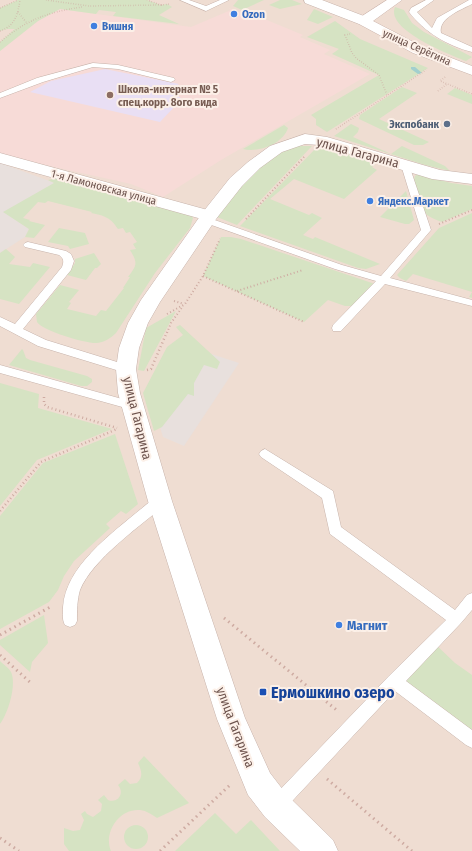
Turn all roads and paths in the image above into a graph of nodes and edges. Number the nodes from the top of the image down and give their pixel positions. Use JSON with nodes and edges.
{"nodes":[{"id":1,"x":19,"y":0,"type":"edge"},
{"id":2,"x":46,"y":0,"type":"edge"},
{"id":3,"x":147,"y":0,"type":"edge"},
{"id":4,"x":183,"y":0,"type":"edge"},
{"id":5,"x":226,"y":0,"type":"edge"},
{"id":6,"x":310,"y":0,"type":"edge"},
{"id":7,"x":396,"y":0,"type":"edge"},
{"id":8,"x":431,"y":0,"type":"edge"},
{"id":9,"x":472,"y":1,"type":"edge"},
{"id":10,"x":89,"y":6,"type":"junction"},
{"id":11,"x":0,"y":8,"type":"edge"},
{"id":12,"x":18,"y":12,"type":"junction"},
{"id":13,"x":26,"y":22,"type":"junction"},
{"id":14,"x":364,"y":22,"type":"junction"},
{"id":15,"x":0,"y":31,"type":"edge"},
{"id":16,"x":352,"y":33,"type":"dead end"},
{"id":17,"x":437,"y":33,"type":"junction"},
{"id":18,"x":0,"y":42,"type":"edge"},
{"id":19,"x":472,"y":50,"type":"edge"},
{"id":20,"x":472,"y":71,"type":"edge"},
{"id":21,"x":449,"y":74,"type":"dead end"},
{"id":22,"x":171,"y":80,"type":"dead end"},
{"id":23,"x":447,"y":84,"type":"junction"},
{"id":24,"x":438,"y":90,"type":"dead end"},
{"id":25,"x":472,"y":94,"type":"edge"},
{"id":26,"x":387,"y":95,"type":"dead end"},
{"id":27,"x":0,"y":96,"type":"edge"},
{"id":28,"x":0,"y":158,"type":"edge"},
{"id":29,"x":405,"y":165,"type":"junction"},
{"id":30,"x":472,"y":179,"type":"edge"},
{"id":31,"x":472,"y":210,"type":"edge"},
{"id":32,"x":207,"y":218,"type":"junction"},
{"id":33,"x":426,"y":230,"type":"junction"},
{"id":34,"x":226,"y":237,"type":"dead end"},
{"id":35,"x":28,"y":245,"type":"dead end"},
{"id":36,"x":310,"y":268,"type":"dead end"},
{"id":37,"x":204,"y":276,"type":"junction"},
{"id":38,"x":383,"y":280,"type":"junction"},
{"id":39,"x":236,"y":291,"type":"junction"},
{"id":40,"x":472,"y":303,"type":"edge"},
{"id":41,"x":183,"y":305,"type":"junction"},
{"id":42,"x":163,"y":317,"type":"dead end"},
{"id":43,"x":0,"y":321,"type":"edge"},
{"id":44,"x":304,"y":322,"type":"dead end"},
{"id":45,"x":337,"y":328,"type":"dead end"},
{"id":46,"x":16,"y":330,"type":"junction"},
{"id":47,"x":0,"y":369,"type":"edge"},
{"id":48,"x":135,"y":370,"type":"junction"},
{"id":49,"x":40,"y":392,"type":"dead end"},
{"id":50,"x":133,"y":406,"type":"junction"},
{"id":51,"x":118,"y":429,"type":"junction"},
{"id":52,"x":121,"y":436,"type":"dead end"},
{"id":53,"x":265,"y":454,"type":"dead end"},
{"id":54,"x":160,"y":501,"type":"junction"},
{"id":55,"x":0,"y":511,"type":"edge"},
{"id":56,"x":72,"y":594,"type":"junction"},
{"id":57,"x":472,"y":599,"type":"edge"},
{"id":58,"x":224,"y":618,"type":"dead end"},
{"id":59,"x":456,"y":619,"type":"junction"},
{"id":60,"x":70,"y":621,"type":"dead end"},
{"id":61,"x":0,"y":635,"type":"edge"},
{"id":62,"x":0,"y":655,"type":"edge"},
{"id":63,"x":394,"y":681,"type":"junction"},
{"id":64,"x":32,"y":684,"type":"dead end"},
{"id":65,"x":353,"y":724,"type":"junction"},
{"id":66,"x":472,"y":740,"type":"edge"},
{"id":67,"x":250,"y":766,"type":"junction"},
{"id":68,"x":313,"y":766,"type":"junction"},
{"id":69,"x":276,"y":806,"type":"junction"},
{"id":70,"x":0,"y":838,"type":"edge"},
{"id":71,"x":19,"y":851,"type":"edge"},
{"id":72,"x":160,"y":851,"type":"edge"},
{"id":73,"x":322,"y":851,"type":"edge"},
{"id":74,"x":412,"y":851,"type":"edge"}],
"edges":[{"from":1,"to":11,"type":"path"},
{"from":1,"to":12,"type":"path"},
{"from":2,"to":10,"type":"path"},
{"from":3,"to":10,"type":"path"},
{"from":4,"to":5,"type":"lane"},
{"from":6,"to":14,"type":"street","name":"улица Серёгина"},
{"from":7,"to":14,"type":"street"},
{"from":8,"to":17,"type":"lane"},
{"from":9,"to":17,"type":"lane"},
{"from":10,"to":13,"type":"path"},
{"from":12,"to":13,"type":"path"},
{"from":12,"to":15,"type":"path"},
{"from":13,"to":18,"type":"path"},
{"from":14,"to":20,"type":"street","name":"улица Серёгина"},
{"from":16,"to":26,"type":"path"},
{"from":17,"to":19,"type":"lane"},
{"from":21,"to":23,"type":"path"},
{"from":22,"to":27,"type":"lane"},
{"from":23,"to":24,"type":"path"},
{"from":23,"to":25,"type":"path"},
{"from":28,"to":32,"type":"street","name":"1-я Ламоновская улица"},
{"from":29,"to":30,"type":"street","name":"улица Гагарина"},
{"from":29,"to":32,"type":"street","name":"улица Гагарина"},
{"from":29,"to":33,"type":"lane"},
{"from":31,"to":33,"type":"path"},
{"from":32,"to":38,"type":"lane"},
{"from":32,"to":48,"type":"street","name":"улица Гагарина"},
{"from":33,"to":38,"type":"lane"},
{"from":34,"to":37,"type":"path"},
{"from":35,"to":46,"type":"lane"},
{"from":36,"to":39,"type":"path"},
{"from":37,"to":39,"type":"path"},
{"from":37,"to":41,"type":"path"},
{"from":38,"to":40,"type":"lane"},
{"from":38,"to":45,"type":"lane"},
{"from":39,"to":44,"type":"path"},
{"from":41,"to":42,"type":"path"},
{"from":41,"to":48,"type":"path"},
{"from":43,"to":46,"type":"lane"},
{"from":46,"to":48,"type":"lane"},
{"from":47,"to":50,"type":"lane"},
{"from":48,"to":50,"type":"street","name":"улица Гагарина"},
{"from":49,"to":51,"type":"path"},
{"from":50,"to":54,"type":"street","name":"улица Гагарина"},
{"from":51,"to":52,"type":"path"},
{"from":51,"to":55,"type":"path"},
{"from":53,"to":59,"type":"lane"},
{"from":54,"to":56,"type":"lane"},
{"from":54,"to":67,"type":"street","name":"улица Гагарина"},
{"from":56,"to":60,"type":"lane"},
{"from":56,"to":61,"type":"path"},
{"from":57,"to":59,"type":"lane"},
{"from":58,"to":65,"type":"path"},
{"from":59,"to":63,"type":"lane"},
{"from":62,"to":64,"type":"path"},
{"from":63,"to":65,"type":"lane"},
{"from":63,"to":66,"type":"lane"},
{"from":65,"to":68,"type":"lane"},
{"from":67,"to":69,"type":"street","name":"улица Гагарина"},
{"from":67,"to":72,"type":"path"},
{"from":68,"to":69,"type":"lane"},
{"from":68,"to":74,"type":"path"},
{"from":69,"to":73,"type":"street","name":"улица Гагарина"},
{"from":70,"to":71,"type":"path"}]}
